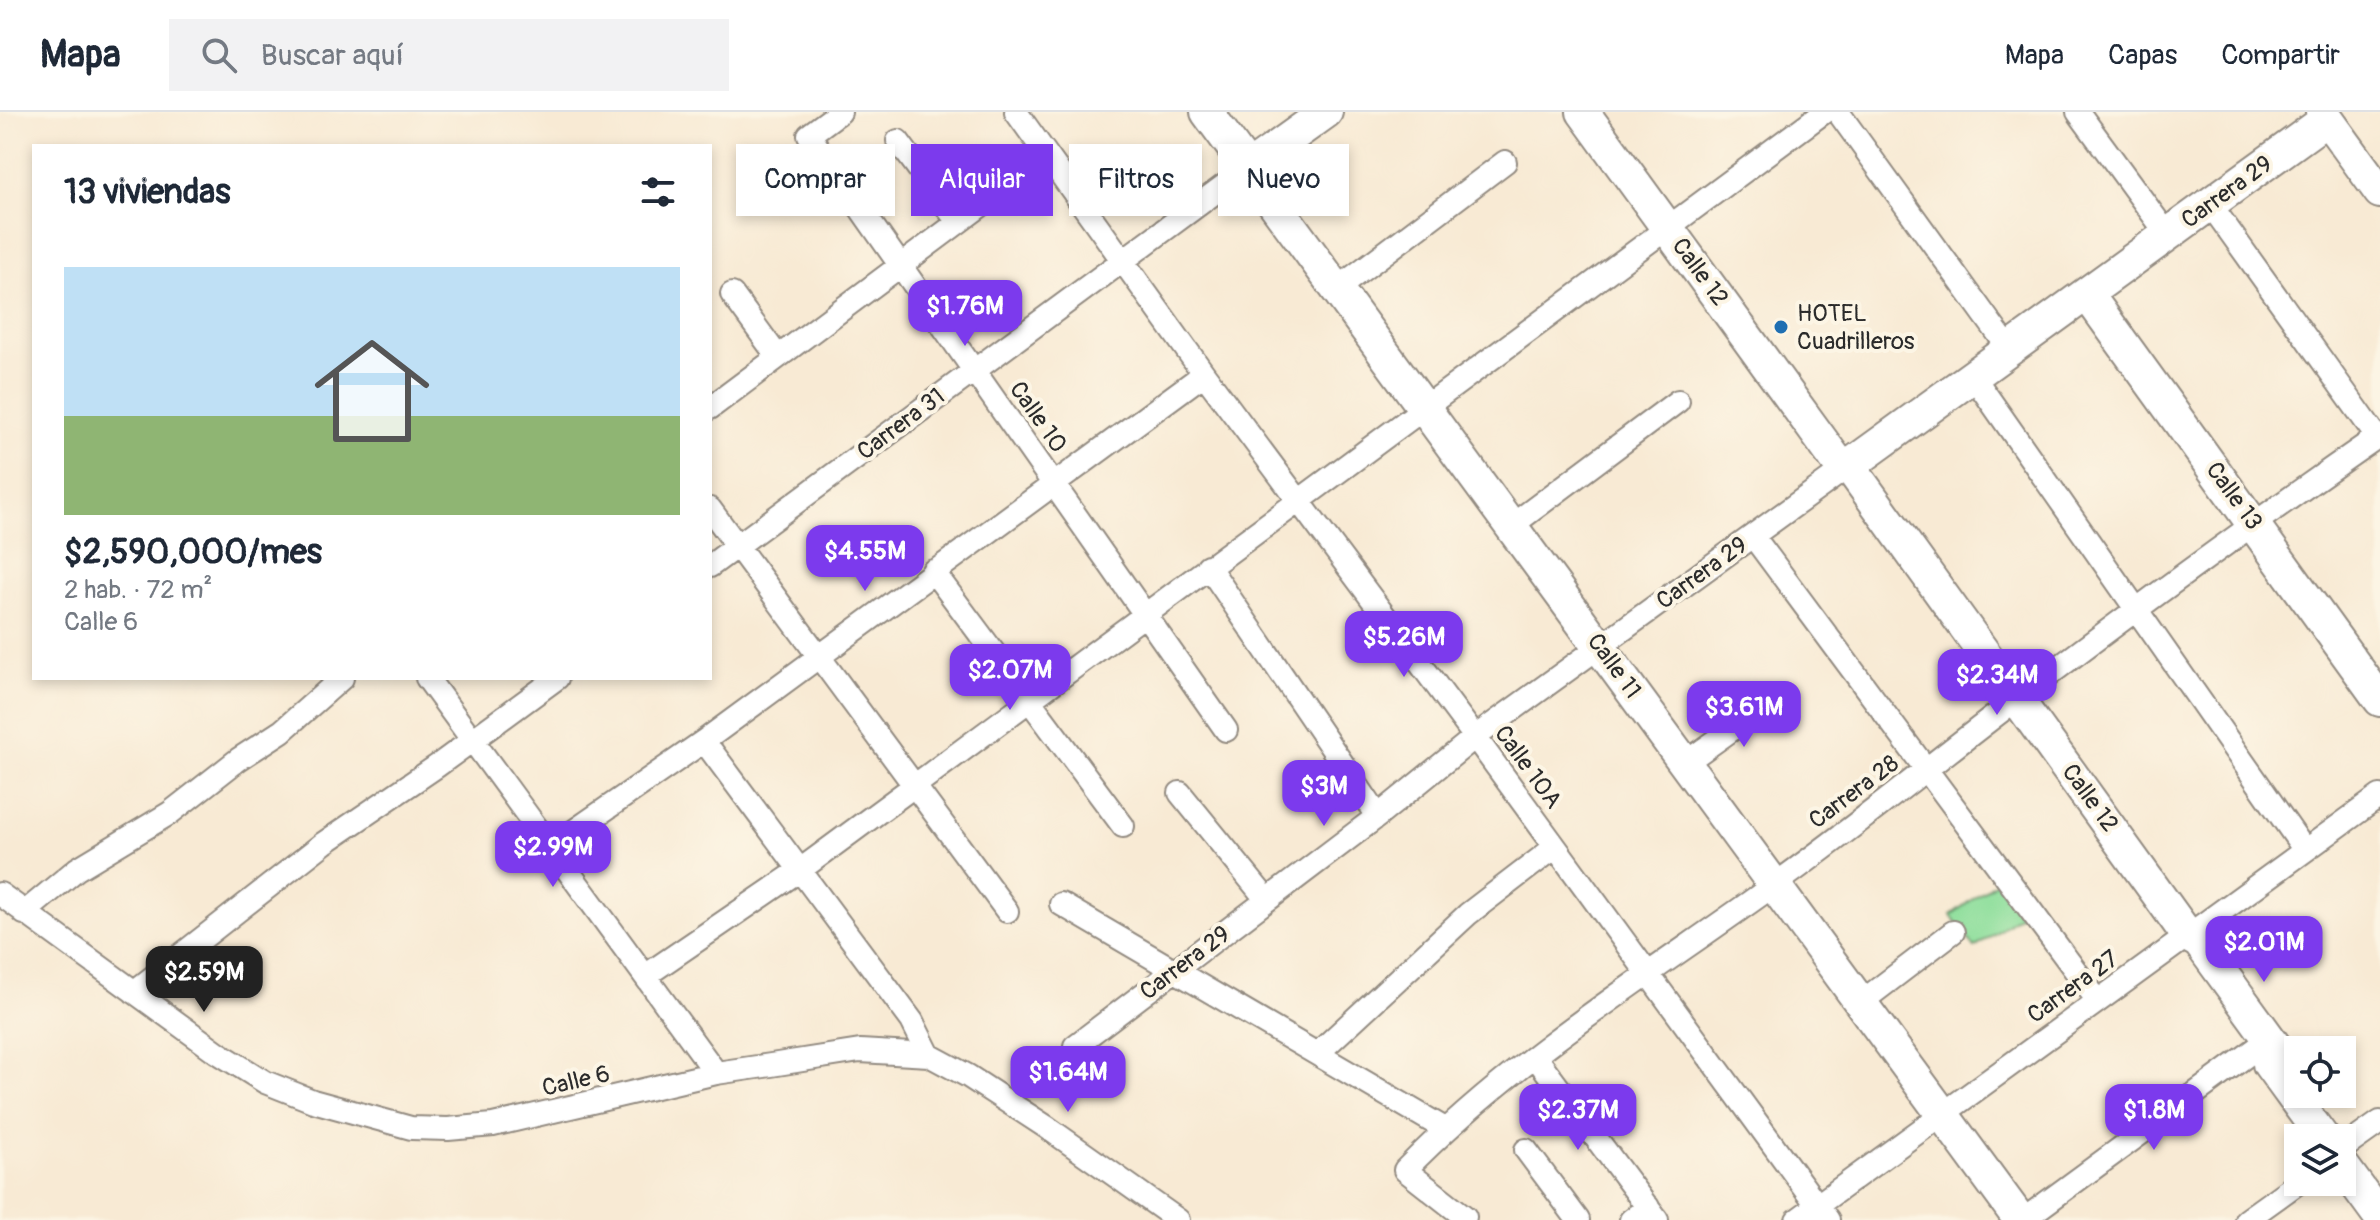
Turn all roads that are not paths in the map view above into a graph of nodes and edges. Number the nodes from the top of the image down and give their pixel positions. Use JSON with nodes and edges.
{"nodes":[{"id":1,"x":839,"y":112,"type":"edge"},
{"id":2,"x":1016,"y":112,"type":"edge"},
{"id":3,"x":1207,"y":112,"type":"edge"},
{"id":4,"x":1326,"y":112,"type":"edge"},
{"id":5,"x":1583,"y":112,"type":"edge"},
{"id":6,"x":1604,"y":112,"type":"edge"},
{"id":7,"x":1824,"y":112,"type":"edge"},
{"id":8,"x":1838,"y":112,"type":"edge"},
{"id":9,"x":2078,"y":112,"type":"edge"},
{"id":10,"x":2329,"y":114,"type":"edge"},
{"id":11,"x":898,"y":141,"type":"dead end"},
{"id":12,"x":1039,"y":144,"type":"edge"},
{"id":13,"x":1230,"y":144,"type":"edge"},
{"id":14,"x":1281,"y":144,"type":"edge"},
{"id":15,"x":1505,"y":162,"type":"dead end"},
{"id":16,"x":1053,"y":164,"type":"edge"},
{"id":17,"x":1218,"y":190,"type":"edge"},
{"id":18,"x":2380,"y":192,"type":"edge"},
{"id":19,"x":2210,"y":204,"type":"junction"},
{"id":20,"x":966,"y":216,"type":"edge"},
{"id":21,"x":1283,"y":216,"type":"edge"},
{"id":22,"x":958,"y":222,"type":"junction"},
{"id":23,"x":1674,"y":222,"type":"junction"},
{"id":24,"x":2168,"y":235,"type":"junction"},
{"id":25,"x":1121,"y":260,"type":"junction"},
{"id":26,"x":900,"y":266,"type":"junction"},
{"id":27,"x":1337,"y":289,"type":"junction"},
{"id":28,"x":732,"y":294,"type":"dead end"},
{"id":29,"x":2087,"y":294,"type":"junction"},
{"id":30,"x":2010,"y":350,"type":"junction"},
{"id":31,"x":778,"y":357,"type":"junction"},
{"id":32,"x":973,"y":370,"type":"junction"},
{"id":33,"x":1204,"y":374,"type":"junction"},
{"id":34,"x":1973,"y":376,"type":"junction"},
{"id":35,"x":1678,"y":401,"type":"dead end"},
{"id":36,"x":712,"y":406,"type":"edge"},
{"id":37,"x":1425,"y":408,"type":"junction"},
{"id":38,"x":2379,"y":436,"type":"edge"},
{"id":39,"x":1849,"y":466,"type":"junction"},
{"id":40,"x":1053,"y":484,"type":"junction"},
{"id":41,"x":1299,"y":499,"type":"junction"},
{"id":42,"x":712,"y":512,"type":"edge"},
{"id":43,"x":2253,"y":523,"type":"junction"},
{"id":44,"x":1511,"y":526,"type":"junction"},
{"id":45,"x":1753,"y":536,"type":"junction"},
{"id":46,"x":737,"y":546,"type":"junction"},
{"id":47,"x":712,"y":565,"type":"edge"},
{"id":48,"x":1208,"y":566,"type":"junction"},
{"id":49,"x":933,"y":571,"type":"junction"},
{"id":50,"x":2138,"y":609,"type":"junction"},
{"id":51,"x":1145,"y":614,"type":"junction"},
{"id":52,"x":1600,"y":647,"type":"junction"},
{"id":53,"x":818,"y":655,"type":"junction"},
{"id":54,"x":340,"y":680,"type":"edge"},
{"id":55,"x":428,"y":680,"type":"edge"},
{"id":56,"x":554,"y":680,"type":"edge"},
{"id":57,"x":1776,"y":698,"type":"dead end"},
{"id":58,"x":2018,"y":698,"type":"junction"},
{"id":59,"x":1029,"y":700,"type":"junction"},
{"id":60,"x":2380,"y":700,"type":"edge"},
{"id":61,"x":1226,"y":730,"type":"dead end"},
{"id":62,"x":1475,"y":737,"type":"junction"},
{"id":63,"x":473,"y":740,"type":"junction"},
{"id":64,"x":704,"y":741,"type":"junction"},
{"id":65,"x":1685,"y":763,"type":"junction"},
{"id":66,"x":1926,"y":769,"type":"junction"},
{"id":67,"x":914,"y":786,"type":"junction"},
{"id":68,"x":1180,"y":793,"type":"dead end"},
{"id":69,"x":2380,"y":796,"type":"edge"},
{"id":70,"x":1378,"y":816,"type":"junction"},
{"id":71,"x":1123,"y":826,"type":"dead end"},
{"id":72,"x":551,"y":847,"type":"junction"},
{"id":73,"x":1554,"y":848,"type":"junction"},
{"id":74,"x":2304,"y":849,"type":"junction"},
{"id":75,"x":800,"y":870,"type":"junction"},
{"id":76,"x":1775,"y":885,"type":"junction"},
{"id":77,"x":0,"y":894,"type":"edge"},
{"id":78,"x":1267,"y":900,"type":"junction"},
{"id":79,"x":1061,"y":904,"type":"dead end"},
{"id":80,"x":1007,"y":911,"type":"dead end"},
{"id":81,"x":24,"y":913,"type":"junction"},
{"id":82,"x":1953,"y":932,"type":"dead end"},
{"id":83,"x":2188,"y":936,"type":"junction"},
{"id":84,"x":1174,"y":971,"type":"junction"},
{"id":85,"x":1646,"y":973,"type":"junction"},
{"id":86,"x":645,"y":976,"type":"junction"},
{"id":87,"x":134,"y":992,"type":"junction"},
{"id":88,"x":2098,"y":1001,"type":"junction"},
{"id":89,"x":1860,"y":1003,"type":"junction"},
{"id":90,"x":1075,"y":1046,"type":"dead end"},
{"id":91,"x":2257,"y":1048,"type":"junction"},
{"id":92,"x":1317,"y":1054,"type":"junction"},
{"id":93,"x":929,"y":1055,"type":"junction"},
{"id":94,"x":1535,"y":1056,"type":"junction"},
{"id":95,"x":2284,"y":1059,"type":"edge"},
{"id":96,"x":716,"y":1073,"type":"junction"},
{"id":97,"x":1942,"y":1114,"type":"junction"},
{"id":98,"x":2380,"y":1122,"type":"edge"},
{"id":99,"x":2321,"y":1124,"type":"edge"},
{"id":100,"x":1445,"y":1129,"type":"junction"},
{"id":101,"x":2356,"y":1136,"type":"edge"},
{"id":102,"x":1526,"y":1150,"type":"dead end"},
{"id":103,"x":2356,"y":1164,"type":"edge"},
{"id":104,"x":2356,"y":1174,"type":"edge"},
{"id":105,"x":2380,"y":1191,"type":"edge"},
{"id":106,"x":2284,"y":1193,"type":"edge"},
{"id":107,"x":1822,"y":1212,"type":"edge"},
{"id":108,"x":1645,"y":1216,"type":"edge"},
{"id":109,"x":1465,"y":1217,"type":"dead end"},
{"id":110,"x":2380,"y":1217,"type":"edge"},
{"id":111,"x":1178,"y":1220,"type":"edge"},
{"id":112,"x":1578,"y":1220,"type":"edge"},
{"id":113,"x":1797,"y":1220,"type":"edge"},
{"id":114,"x":2022,"y":1220,"type":"edge"},
{"id":115,"x":2246,"y":1220,"type":"edge"}],
"edges":[{"from":1,"to":26,"type":"street","name":"Calle 10"},
{"from":2,"to":12,"type":"street","name":"Calle 10A"},
{"from":3,"to":13,"type":"street","name":"Calle 11"},
{"from":4,"to":14,"type":"street","name":"Carrera 31"},
{"from":5,"to":23,"type":"street","name":"Calle 12"},
{"from":6,"to":23,"type":"street","name":"Calle 12"},
{"from":7,"to":23,"type":"street"},
{"from":8,"to":30,"type":"street"},
{"from":9,"to":24,"type":"street"},
{"from":10,"to":18,"type":"street"},
{"from":10,"to":19,"type":"street","name":"Carrera 29"},
{"from":11,"to":22,"type":"street"},
{"from":15,"to":27,"type":"street"},
{"from":16,"to":25,"type":"street","name":"Calle 10A"},
{"from":17,"to":25,"type":"street","name":"Carrera 31"},
{"from":19,"to":24,"type":"street","name":"Carrera 29"},
{"from":19,"to":38,"type":"street"},
{"from":20,"to":22,"type":"street"},
{"from":21,"to":27,"type":"street","name":"Calle 11"},
{"from":22,"to":26,"type":"street"},
{"from":23,"to":37,"type":"street"},
{"from":23,"to":39,"type":"street","name":"Calle 12"},
{"from":24,"to":29,"type":"street","name":"Carrera 29"},
{"from":25,"to":32,"type":"street","name":"Carrera 31"},
{"from":25,"to":33,"type":"street","name":"Calle 10A"},
{"from":26,"to":31,"type":"street"},
{"from":26,"to":32,"type":"street","name":"Calle 10"},
{"from":27,"to":37,"type":"street","name":"Calle 11"},
{"from":28,"to":31,"type":"street"},
{"from":29,"to":30,"type":"street","name":"Carrera 29"},
{"from":29,"to":43,"type":"street","name":"Calle 13"},
{"from":30,"to":34,"type":"street","name":"Carrera 29"},
{"from":31,"to":36,"type":"street"},
{"from":32,"to":40,"type":"street","name":"Calle 10"},
{"from":32,"to":46,"type":"street","name":"Carrera 31"},
{"from":33,"to":40,"type":"street"},
{"from":33,"to":41,"type":"street","name":"Calle 10A"},
{"from":34,"to":39,"type":"street","name":"Carrera 29"},
{"from":34,"to":50,"type":"street"},
{"from":35,"to":44,"type":"street"},
{"from":37,"to":41,"type":"street"},
{"from":37,"to":44,"type":"street","name":"Calle 11"},
{"from":38,"to":43,"type":"street","name":"Carrera 28"},
{"from":39,"to":45,"type":"street","name":"Carrera 29"},
{"from":39,"to":58,"type":"street","name":"Calle 12"},
{"from":40,"to":49,"type":"street"},
{"from":40,"to":51,"type":"street","name":"Calle 10"},
{"from":41,"to":48,"type":"street"},
{"from":41,"to":62,"type":"street","name":"Calle 10A"},
{"from":42,"to":46,"type":"street"},
{"from":43,"to":50,"type":"street","name":"Carrera 28"},
{"from":43,"to":60,"type":"street","name":"Calle 13"},
{"from":44,"to":52,"type":"street","name":"Calle 11"},
{"from":45,"to":52,"type":"street","name":"Carrera 29"},
{"from":45,"to":66,"type":"street"},
{"from":46,"to":47,"type":"street","name":"Carrera 31"},
{"from":46,"to":53,"type":"street"},
{"from":48,"to":51,"type":"street"},
{"from":48,"to":70,"type":"street"},
{"from":49,"to":53,"type":"street"},
{"from":49,"to":59,"type":"street"},
{"from":50,"to":58,"type":"street","name":"Carrera 28"},
{"from":50,"to":74,"type":"street"},
{"from":51,"to":59,"type":"street"},
{"from":51,"to":61,"type":"street","name":"Calle 10"},
{"from":52,"to":62,"type":"street","name":"Carrera 29"},
{"from":52,"to":65,"type":"street","name":"Calle 11"},
{"from":53,"to":64,"type":"street"},
{"from":53,"to":67,"type":"street"},
{"from":54,"to":81,"type":"street"},
{"from":55,"to":63,"type":"street"},
{"from":56,"to":63,"type":"street"},
{"from":57,"to":65,"type":"street"},
{"from":58,"to":66,"type":"street","name":"Carrera 28"},
{"from":58,"to":83,"type":"street","name":"Calle 12"},
{"from":59,"to":67,"type":"street"},
{"from":59,"to":71,"type":"street"},
{"from":62,"to":70,"type":"street","name":"Carrera 29"},
{"from":62,"to":73,"type":"street","name":"Calle 10A"},
{"from":63,"to":72,"type":"street"},
{"from":63,"to":87,"type":"street"},
{"from":64,"to":72,"type":"street"},
{"from":64,"to":75,"type":"street"},
{"from":65,"to":76,"type":"street","name":"Calle 11"},
{"from":66,"to":76,"type":"street","name":"Carrera 28"},
{"from":66,"to":88,"type":"street"},
{"from":67,"to":75,"type":"street"},
{"from":67,"to":80,"type":"street"},
{"from":68,"to":78,"type":"street"},
{"from":69,"to":74,"type":"street","name":"Carrera 27"},
{"from":70,"to":78,"type":"street","name":"Carrera 29"},
{"from":72,"to":86,"type":"street"},
{"from":73,"to":85,"type":"street","name":"Calle 10A"},
{"from":73,"to":92,"type":"street"},
{"from":74,"to":83,"type":"street","name":"Carrera 27"},
{"from":75,"to":86,"type":"street"},
{"from":75,"to":93,"type":"street"},
{"from":76,"to":85,"type":"street","name":"Carrera 28"},
{"from":76,"to":89,"type":"street","name":"Calle 11"},
{"from":77,"to":81,"type":"street","name":"Calle 6"},
{"from":78,"to":84,"type":"street","name":"Carrera 29"},
{"from":79,"to":84,"type":"street"},
{"from":81,"to":87,"type":"street","name":"Calle 6"},
{"from":82,"to":89,"type":"street"},
{"from":83,"to":88,"type":"street","name":"Carrera 27"},
{"from":83,"to":91,"type":"street","name":"Calle 12"},
{"from":83,"to":95,"type":"street","name":"Calle 12"},
{"from":84,"to":90,"type":"street","name":"Carrera 29"},
{"from":84,"to":92,"type":"street"},
{"from":85,"to":94,"type":"street","name":"Carrera 28"},
{"from":85,"to":107,"type":"street","name":"Calle 10A"},
{"from":86,"to":96,"type":"street"},
{"from":87,"to":96,"type":"street","name":"Calle 6"},
{"from":88,"to":97,"type":"street","name":"Carrera 27"},
{"from":89,"to":97,"type":"street","name":"Calle 11"},
{"from":91,"to":99,"type":"street","name":"Calle 12"},
{"from":91,"to":114,"type":"street"},
{"from":92,"to":100,"type":"street"},
{"from":93,"to":96,"type":"street","name":"Calle 6"},
{"from":93,"to":111,"type":"street","name":"Calle 6"},
{"from":94,"to":100,"type":"street","name":"Carrera 28"},
{"from":94,"to":108,"type":"street"},
{"from":97,"to":107,"type":"street","name":"Carrera 27"},
{"from":97,"to":114,"type":"street","name":"Calle 11"},
{"from":98,"to":101,"type":"street"},
{"from":100,"to":109,"type":"street","name":"Carrera 28"},
{"from":102,"to":112,"type":"street"},
{"from":103,"to":105,"type":"street","name":"Calle 12"},
{"from":104,"to":110,"type":"street","name":"Calle 12"},
{"from":106,"to":115,"type":"street"},
{"from":107,"to":113,"type":"street","name":"Carrera 27"}]}
